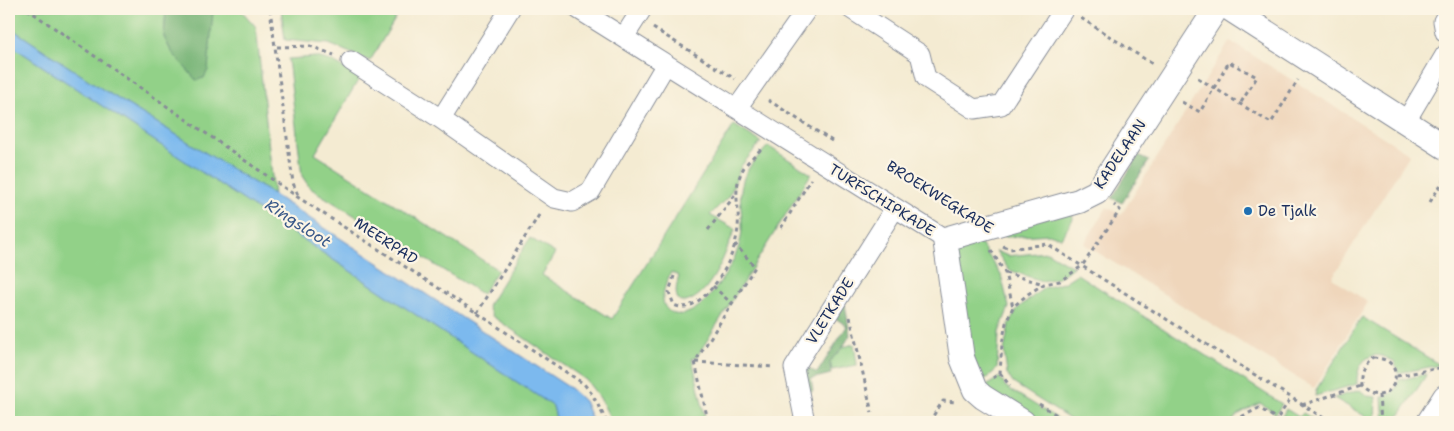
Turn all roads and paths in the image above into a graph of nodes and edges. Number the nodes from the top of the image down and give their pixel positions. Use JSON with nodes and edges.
{"nodes":[{"id":1,"x":27,"y":9,"type":"edge"},
{"id":2,"x":270,"y":9,"type":"edge"},
{"id":3,"x":510,"y":9,"type":"edge"},
{"id":4,"x":578,"y":9,"type":"edge"},
{"id":5,"x":807,"y":9,"type":"edge"},
{"id":6,"x":851,"y":9,"type":"edge"},
{"id":7,"x":1216,"y":9,"type":"edge"},
{"id":8,"x":1230,"y":9,"type":"edge"},
{"id":9,"x":1069,"y":11,"type":"edge"},
{"id":10,"x":639,"y":13,"type":"edge"},
{"id":11,"x":1445,"y":18,"type":"edge"},
{"id":12,"x":1445,"y":32,"type":"edge"},
{"id":13,"x":624,"y":37,"type":"junction"},
{"id":14,"x":277,"y":48,"type":"junction"},
{"id":15,"x":1445,"y":55,"type":"edge"},
{"id":16,"x":1310,"y":60,"type":"junction"},
{"id":17,"x":351,"y":61,"type":"joint"},
{"id":18,"x":666,"y":64,"type":"junction"},
{"id":19,"x":1178,"y":66,"type":"junction"},
{"id":20,"x":1214,"y":87,"type":"junction"},
{"id":21,"x":751,"y":89,"type":"junction"},
{"id":22,"x":1162,"y":90,"type":"junction"},
{"id":23,"x":1240,"y":104,"type":"junction"},
{"id":24,"x":737,"y":108,"type":"junction"},
{"id":25,"x":441,"y":119,"type":"junction"},
{"id":26,"x":1406,"y":121,"type":"junction"},
{"id":27,"x":776,"y":133,"type":"junction"},
{"id":28,"x":839,"y":146,"type":"dead end"},
{"id":29,"x":1445,"y":147,"type":"edge"},
{"id":30,"x":822,"y":162,"type":"junction"},
{"id":31,"x":1445,"y":178,"type":"edge"},
{"id":32,"x":1097,"y":192,"type":"junction"},
{"id":33,"x":736,"y":194,"type":"junction"},
{"id":34,"x":299,"y":198,"type":"junction"},
{"id":35,"x":550,"y":202,"type":"junction"},
{"id":36,"x":1430,"y":202,"type":"dead end"},
{"id":37,"x":895,"y":208,"type":"junction"},
{"id":38,"x":781,"y":228,"type":"dead end"},
{"id":39,"x":708,"y":230,"type":"dead end"},
{"id":40,"x":978,"y":236,"type":"junction"},
{"id":41,"x":945,"y":239,"type":"junction"},
{"id":42,"x":735,"y":244,"type":"junction"},
{"id":43,"x":1082,"y":266,"type":"junction"},
{"id":44,"x":1004,"y":273,"type":"junction"},
{"id":45,"x":674,"y":276,"type":"dead end"},
{"id":46,"x":1044,"y":284,"type":"junction"},
{"id":47,"x":713,"y":286,"type":"junction"},
{"id":48,"x":844,"y":290,"type":"junction"},
{"id":49,"x":732,"y":304,"type":"junction"},
{"id":50,"x":1013,"y":307,"type":"junction"},
{"id":51,"x":477,"y":313,"type":"junction"},
{"id":52,"x":695,"y":362,"type":"junction"},
{"id":53,"x":1445,"y":366,"type":"edge"},
{"id":54,"x":794,"y":368,"type":"junction"},
{"id":55,"x":1397,"y":376,"type":"junction"},
{"id":56,"x":1360,"y":386,"type":"junction"},
{"id":57,"x":975,"y":390,"type":"junction"},
{"id":58,"x":1379,"y":395,"type":"junction"},
{"id":59,"x":1445,"y":397,"type":"edge"},
{"id":60,"x":1291,"y":398,"type":"junction"},
{"id":61,"x":1302,"y":404,"type":"junction"},
{"id":62,"x":872,"y":413,"type":"dead end"},
{"id":63,"x":1277,"y":419,"type":"junction"},
{"id":64,"x":708,"y":421,"type":"dead end"},
{"id":65,"x":606,"y":422,"type":"edge"},
{"id":66,"x":805,"y":422,"type":"edge"},
{"id":67,"x":929,"y":422,"type":"edge"},
{"id":68,"x":1023,"y":422,"type":"edge"},
{"id":69,"x":1236,"y":422,"type":"edge"},
{"id":70,"x":1282,"y":422,"type":"edge"},
{"id":71,"x":1330,"y":422,"type":"edge"},
{"id":72,"x":1380,"y":422,"type":"edge"},
{"id":73,"x":1429,"y":422,"type":"edge"}],
"edges":[{"from":1,"to":34,"type":"path","name":"MEERPAD"},
{"from":2,"to":14,"type":"path"},
{"from":3,"to":25,"type":"street"},
{"from":4,"to":13,"type":"street","name":"TURFSCHIPKADE"},
{"from":5,"to":21,"type":"street"},
{"from":6,"to":9,"type":"street"},
{"from":7,"to":19,"type":"street","name":"KADELAAN"},
{"from":8,"to":16,"type":"street"},
{"from":9,"to":19,"type":"path"},
{"from":10,"to":13,"type":"street"},
{"from":10,"to":21,"type":"path"},
{"from":11,"to":12,"type":"street"},
{"from":13,"to":18,"type":"street","name":"TURFSCHIPKADE"},
{"from":14,"to":17,"type":"path"},
{"from":14,"to":34,"type":"path"},
{"from":15,"to":26,"type":"street"},
{"from":16,"to":23,"type":"path"},
{"from":16,"to":26,"type":"street"},
{"from":17,"to":25,"type":"street"},
{"from":18,"to":24,"type":"street","name":"TURFSCHIPKADE"},
{"from":18,"to":35,"type":"street"},
{"from":19,"to":20,"type":"path"},
{"from":19,"to":22,"type":"street","name":"KADELAAN"},
{"from":20,"to":22,"type":"path"},
{"from":20,"to":23,"type":"path"},
{"from":20,"to":23,"type":"path"},
{"from":21,"to":24,"type":"street"},
{"from":21,"to":28,"type":"path"},
{"from":22,"to":32,"type":"street","name":"KADELAAN"},
{"from":24,"to":27,"type":"street","name":"TURFSCHIPKADE"},
{"from":25,"to":35,"type":"street"},
{"from":26,"to":29,"type":"street"},
{"from":27,"to":30,"type":"street","name":"TURFSCHIPKADE"},
{"from":27,"to":33,"type":"path"},
{"from":30,"to":37,"type":"street","name":"TURFSCHIPKADE"},
{"from":30,"to":38,"type":"path"},
{"from":31,"to":36,"type":"path"},
{"from":32,"to":40,"type":"street","name":"KADELAAN"},
{"from":32,"to":43,"type":"path"},
{"from":33,"to":39,"type":"path"},
{"from":33,"to":42,"type":"path"},
{"from":34,"to":51,"type":"path","name":"MEERPAD"},
{"from":35,"to":51,"type":"path"},
{"from":37,"to":41,"type":"street","name":"TURFSCHIPKADE"},
{"from":37,"to":48,"type":"street","name":"VLETKADE"},
{"from":40,"to":41,"type":"street","name":"KADELAAN"},
{"from":40,"to":43,"type":"path","name":"BROEKWEGKADE"},
{"from":40,"to":44,"type":"path"},
{"from":41,"to":57,"type":"street","name":"TURFSCHIPKADE"},
{"from":42,"to":47,"type":"path"},
{"from":42,"to":49,"type":"path"},
{"from":43,"to":46,"type":"path"},
{"from":43,"to":60,"type":"path","name":"BROEKWEGKADE"},
{"from":44,"to":46,"type":"path"},
{"from":44,"to":50,"type":"path"},
{"from":45,"to":47,"type":"path"},
{"from":46,"to":50,"type":"path"},
{"from":47,"to":49,"type":"path"},
{"from":48,"to":54,"type":"street","name":"VLETKADE"},
{"from":48,"to":62,"type":"path"},
{"from":49,"to":52,"type":"path"},
{"from":50,"to":57,"type":"path"},
{"from":51,"to":65,"type":"path","name":"MEERPAD"},
{"from":52,"to":54,"type":"path"},
{"from":52,"to":64,"type":"path"},
{"from":53,"to":55,"type":"path"},
{"from":54,"to":66,"type":"street"},
{"from":55,"to":56,"type":"path"},
{"from":55,"to":58,"type":"path"},
{"from":56,"to":58,"type":"path"},
{"from":56,"to":61,"type":"path"},
{"from":57,"to":67,"type":"path"},
{"from":57,"to":68,"type":"street"},
{"from":58,"to":72,"type":"path"},
{"from":59,"to":73,"type":"street"},
{"from":60,"to":61,"type":"path","name":"BROEKWEGKADE"},
{"from":60,"to":63,"type":"path"},
{"from":61,"to":71,"type":"path","name":"BROEKWEGKADE"},
{"from":63,"to":69,"type":"path"},
{"from":63,"to":70,"type":"path"}]}
